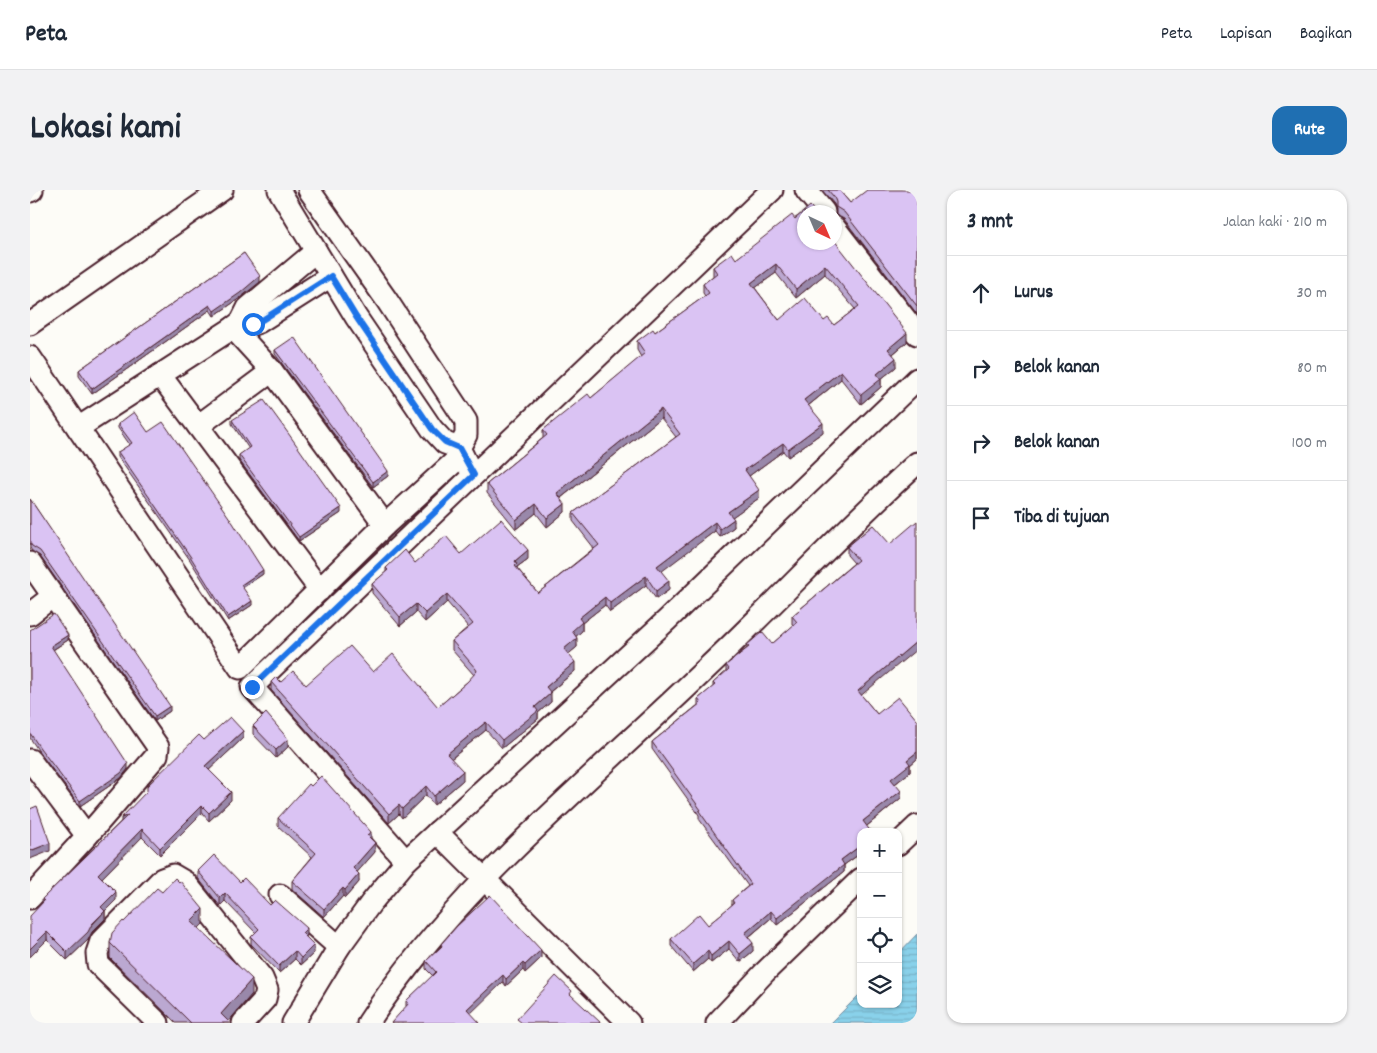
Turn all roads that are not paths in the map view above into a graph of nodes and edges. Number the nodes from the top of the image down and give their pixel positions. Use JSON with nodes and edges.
{"nodes":[{"id":1,"x":222,"y":190,"type":"edge"},
{"id":2,"x":279,"y":190,"type":"edge"},
{"id":3,"x":310,"y":190,"type":"edge"},
{"id":4,"x":772,"y":190,"type":"edge"},
{"id":5,"x":806,"y":190,"type":"edge"},
{"id":6,"x":818,"y":205,"type":"edge"},
{"id":7,"x":842,"y":237,"type":"edge"},
{"id":8,"x":316,"y":251,"type":"junction"},
{"id":9,"x":331,"y":276,"type":"junction"},
{"id":10,"x":386,"y":299,"type":"junction"},
{"id":11,"x":356,"y":317,"type":"junction"},
{"id":12,"x":30,"y":324,"type":"edge"},
{"id":13,"x":237,"y":325,"type":"junction"},
{"id":14,"x":917,"y":334,"type":"edge"},
{"id":15,"x":30,"y":357,"type":"edge"},
{"id":16,"x":272,"y":371,"type":"junction"},
{"id":17,"x":160,"y":375,"type":"junction"},
{"id":18,"x":917,"y":379,"type":"edge"},
{"id":19,"x":198,"y":426,"type":"junction"},
{"id":20,"x":78,"y":428,"type":"junction"},
{"id":21,"x":460,"y":452,"type":"junction"},
{"id":22,"x":917,"y":463,"type":"edge"},
{"id":23,"x":474,"y":475,"type":"junction"},
{"id":24,"x":385,"y":525,"type":"junction"},
{"id":25,"x":30,"y":563,"type":"edge"},
{"id":26,"x":320,"y":590,"type":"junction"},
{"id":27,"x":53,"y":596,"type":"junction"},
{"id":28,"x":30,"y":614,"type":"edge"},
{"id":29,"x":30,"y":760,"type":"edge"},
{"id":30,"x":917,"y":826,"type":"edge"},
{"id":31,"x":87,"y":836,"type":"junction"},
{"id":32,"x":441,"y":836,"type":"junction"},
{"id":33,"x":902,"y":840,"type":"edge"},
{"id":34,"x":406,"y":861,"type":"junction"},
{"id":35,"x":480,"y":876,"type":"junction"},
{"id":36,"x":857,"y":883,"type":"edge"},
{"id":37,"x":280,"y":895,"type":"dead end"},
{"id":38,"x":30,"y":898,"type":"edge"},
{"id":39,"x":339,"y":947,"type":"junction"},
{"id":40,"x":158,"y":1023,"type":"edge"},
{"id":41,"x":243,"y":1023,"type":"edge"},
{"id":42,"x":293,"y":1023,"type":"edge"},
{"id":43,"x":368,"y":1023,"type":"edge"},
{"id":44,"x":629,"y":1023,"type":"edge"},
{"id":45,"x":716,"y":1023,"type":"edge"}],
"edges":[{"from":1,"to":12,"type":"street"},
{"from":2,"to":8,"type":"street"},
{"from":3,"to":10,"type":"street"},
{"from":4,"to":23,"type":"street"},
{"from":5,"to":6,"type":"street"},
{"from":7,"to":14,"type":"street"},
{"from":8,"to":9,"type":"street"},
{"from":8,"to":13,"type":"street"},
{"from":9,"to":11,"type":"street"},
{"from":9,"to":13,"type":"street"},
{"from":10,"to":11,"type":"street"},
{"from":10,"to":21,"type":"street"},
{"from":11,"to":21,"type":"street"},
{"from":13,"to":16,"type":"street"},
{"from":13,"to":17,"type":"street"},
{"from":15,"to":20,"type":"street"},
{"from":16,"to":19,"type":"street"},
{"from":16,"to":24,"type":"street"},
{"from":17,"to":19,"type":"street"},
{"from":17,"to":20,"type":"street"},
{"from":18,"to":32,"type":"street"},
{"from":19,"to":26,"type":"street"},
{"from":20,"to":26,"type":"street"},
{"from":21,"to":23,"type":"street"},
{"from":21,"to":24,"type":"street"},
{"from":22,"to":35,"type":"street"},
{"from":23,"to":34,"type":"street"},
{"from":24,"to":26,"type":"street"},
{"from":25,"to":27,"type":"street"},
{"from":27,"to":28,"type":"street"},
{"from":27,"to":31,"type":"street"},
{"from":29,"to":31,"type":"street"},
{"from":30,"to":33,"type":"street"},
{"from":31,"to":38,"type":"street"},
{"from":32,"to":34,"type":"street"},
{"from":32,"to":35,"type":"street"},
{"from":34,"to":39,"type":"street"},
{"from":35,"to":43,"type":"street"},
{"from":35,"to":44,"type":"street"},
{"from":36,"to":45,"type":"street"},
{"from":37,"to":39,"type":"street"},
{"from":39,"to":42,"type":"street"},
{"from":40,"to":41,"type":"street"}]}
